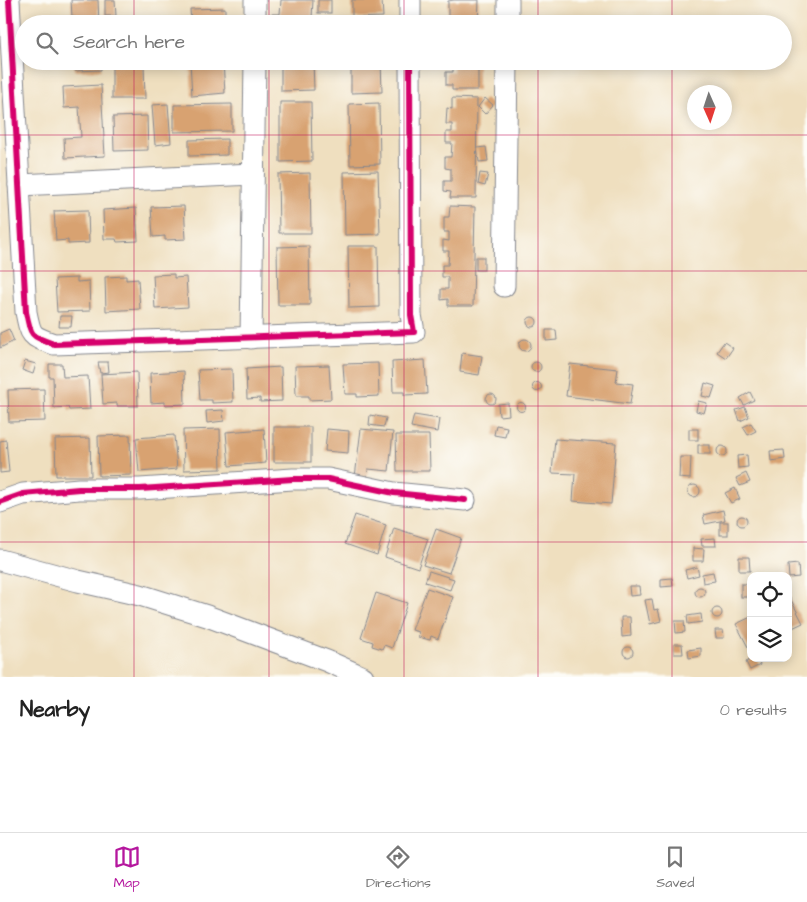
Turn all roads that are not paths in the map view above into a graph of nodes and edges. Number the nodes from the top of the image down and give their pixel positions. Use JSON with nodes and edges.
{"nodes":[{"id":1,"x":9,"y":0,"type":"edge"},
{"id":2,"x":255,"y":0,"type":"edge"},
{"id":3,"x":410,"y":0,"type":"edge"},
{"id":4,"x":508,"y":0,"type":"edge"},
{"id":5,"x":255,"y":15,"type":"edge"},
{"id":6,"x":410,"y":15,"type":"edge"},
{"id":7,"x":508,"y":15,"type":"edge"},
{"id":8,"x":254,"y":70,"type":"edge"},
{"id":9,"x":410,"y":70,"type":"edge"},
{"id":10,"x":507,"y":70,"type":"edge"},
{"id":11,"x":253,"y":174,"type":"junction"},
{"id":12,"x":19,"y":184,"type":"junction"},
{"id":13,"x":504,"y":286,"type":"dead end"},
{"id":14,"x":251,"y":338,"type":"junction"},
{"id":15,"x":465,"y":500,"type":"dead end"},
{"id":16,"x":0,"y":502,"type":"edge"},
{"id":17,"x":0,"y":560,"type":"edge"},
{"id":18,"x":362,"y":677,"type":"edge"}],
"edges":[{"from":1,"to":12,"type":"street"},
{"from":2,"to":5,"type":"street"},
{"from":3,"to":6,"type":"street"},
{"from":4,"to":7,"type":"street"},
{"from":8,"to":11,"type":"street"},
{"from":9,"to":14,"type":"street"},
{"from":10,"to":13,"type":"street"},
{"from":11,"to":12,"type":"street"},
{"from":11,"to":14,"type":"street"},
{"from":12,"to":14,"type":"street"},
{"from":15,"to":16,"type":"street"},
{"from":17,"to":18,"type":"street"}]}
